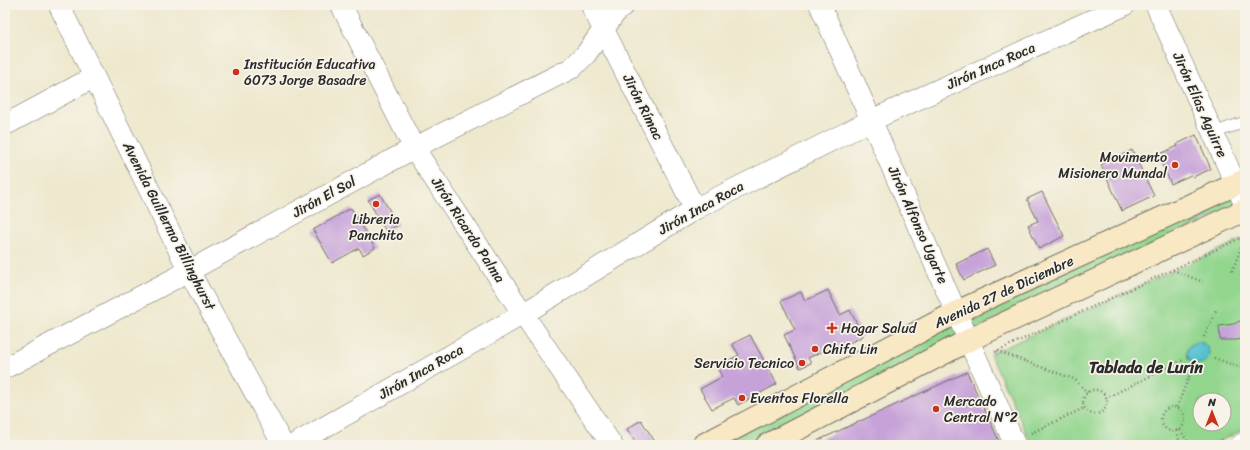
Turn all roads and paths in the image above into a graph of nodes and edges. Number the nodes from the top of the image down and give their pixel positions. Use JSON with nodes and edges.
{"nodes":[{"id":1,"x":59,"y":5,"type":"edge"},
{"id":2,"x":341,"y":5,"type":"edge"},
{"id":3,"x":592,"y":5,"type":"edge"},
{"id":4,"x":624,"y":5,"type":"edge"},
{"id":5,"x":820,"y":5,"type":"edge"},
{"id":6,"x":1125,"y":5,"type":"edge"},
{"id":7,"x":1156,"y":5,"type":"edge"},
{"id":8,"x":604,"y":30,"type":"junction"},
{"id":9,"x":94,"y":77,"type":"junction"},
{"id":10,"x":872,"y":120,"type":"junction"},
{"id":11,"x":1245,"y":122,"type":"edge"},
{"id":12,"x":5,"y":125,"type":"edge"},
{"id":13,"x":1213,"y":133,"type":"junction"},
{"id":14,"x":414,"y":148,"type":"junction"},
{"id":15,"x":1240,"y":182,"type":"edge"},
{"id":16,"x":1245,"y":205,"type":"edge"},
{"id":17,"x":695,"y":209,"type":"junction"},
{"id":18,"x":1245,"y":210,"type":"edge"},
{"id":19,"x":1245,"y":237,"type":"edge"},
{"id":20,"x":1173,"y":270,"type":"junction"},
{"id":21,"x":189,"y":271,"type":"junction"},
{"id":22,"x":1232,"y":271,"type":"dead end"},
{"id":23,"x":1203,"y":282,"type":"dead end"},
{"id":24,"x":1216,"y":310,"type":"dead end"},
{"id":25,"x":957,"y":312,"type":"junction"},
{"id":26,"x":523,"y":314,"type":"junction"},
{"id":27,"x":1204,"y":337,"type":"dead end"},
{"id":28,"x":969,"y":340,"type":"junction"},
{"id":29,"x":997,"y":351,"type":"junction"},
{"id":30,"x":990,"y":354,"type":"dead end"},
{"id":31,"x":1214,"y":358,"type":"dead end"},
{"id":32,"x":1183,"y":360,"type":"dead end"},
{"id":33,"x":5,"y":368,"type":"edge"},
{"id":34,"x":1192,"y":369,"type":"dead end"},
{"id":35,"x":1245,"y":369,"type":"edge"},
{"id":36,"x":1088,"y":393,"type":"junction"},
{"id":37,"x":1106,"y":398,"type":"junction"},
{"id":38,"x":1177,"y":407,"type":"junction"},
{"id":39,"x":1084,"y":408,"type":"junction"},
{"id":40,"x":1178,"y":430,"type":"junction"},
{"id":41,"x":1022,"y":440,"type":"edge"},
{"id":42,"x":1245,"y":443,"type":"edge"},
{"id":43,"x":282,"y":445,"type":"edge"},
{"id":44,"x":293,"y":445,"type":"edge"},
{"id":45,"x":612,"y":445,"type":"edge"},
{"id":46,"x":704,"y":445,"type":"edge"},
{"id":47,"x":767,"y":445,"type":"edge"},
{"id":48,"x":1181,"y":445,"type":"edge"},
{"id":49,"x":1190,"y":445,"type":"edge"},
{"id":50,"x":1241,"y":445,"type":"edge"}],
"edges":[{"from":1,"to":9,"type":"street","name":"Avenida Guillermo Billinghurst"},
{"from":2,"to":14,"type":"street","name":"Jirón Ricardo Palma"},
{"from":3,"to":8,"type":"street","name":"Jirón Rímac"},
{"from":4,"to":8,"type":"street","name":"Jirón El Sol"},
{"from":5,"to":10,"type":"street","name":"Jirón Alfonso Ugarte"},
{"from":6,"to":10,"type":"street","name":"Jirón Inca Roca"},
{"from":7,"to":13,"type":"street","name":"Jirón Elías Aguirre"},
{"from":8,"to":14,"type":"street","name":"Jirón El Sol"},
{"from":8,"to":17,"type":"street","name":"Jirón Rímac"},
{"from":9,"to":12,"type":"street"},
{"from":9,"to":21,"type":"street","name":"Avenida Guillermo Billinghurst"},
{"from":10,"to":17,"type":"street","name":"Jirón Inca Roca"},
{"from":10,"to":25,"type":"street","name":"Jirón Alfonso Ugarte"},
{"from":11,"to":13,"type":"lane"},
{"from":13,"to":15,"type":"street","name":"Jirón Elías Aguirre"},
{"from":14,"to":21,"type":"street","name":"Jirón El Sol"},
{"from":14,"to":26,"type":"street","name":"Jirón Ricardo Palma"},
{"from":15,"to":16,"type":"street","name":"Jirón Elías Aguirre"},
{"from":15,"to":25,"type":"street","name":"Avenida 27 de Diciembre"},
{"from":17,"to":26,"type":"street","name":"Jirón Inca Roca"},
{"from":18,"to":28,"type":"street","name":"Avenida 27 de Diciembre"},
{"from":19,"to":20,"type":"path"},
{"from":19,"to":22,"type":"path"},
{"from":20,"to":23,"type":"path"},
{"from":20,"to":29,"type":"path"},
{"from":21,"to":33,"type":"street","name":"Jirón El Sol"},
{"from":21,"to":43,"type":"street","name":"Avenida Guillermo Billinghurst"},
{"from":24,"to":27,"type":"path"},
{"from":25,"to":28,"type":"street","name":"Jirón Alfonso Ugarte"},
{"from":25,"to":46,"type":"street","name":"Avenida 27 de Diciembre"},
{"from":26,"to":44,"type":"street","name":"Jirón Inca Roca"},
{"from":26,"to":45,"type":"street","name":"Jirón Ricardo Palma"},
{"from":28,"to":41,"type":"street","name":"Jirón Alfonso Ugarte"},
{"from":28,"to":47,"type":"street","name":"Avenida 27 de Diciembre"},
{"from":29,"to":30,"type":"path"},
{"from":29,"to":36,"type":"path"},
{"from":31,"to":35,"type":"path"},
{"from":32,"to":37,"type":"path"},
{"from":34,"to":38,"type":"path"},
{"from":36,"to":37,"type":"path"},
{"from":36,"to":39,"type":"path"},
{"from":37,"to":39,"type":"path"},
{"from":38,"to":40,"type":"path"},
{"from":38,"to":40,"type":"path"},
{"from":39,"to":41,"type":"path"},
{"from":40,"to":48,"type":"path"},
{"from":40,"to":49,"type":"path"},
{"from":42,"to":50,"type":"street"}]}
